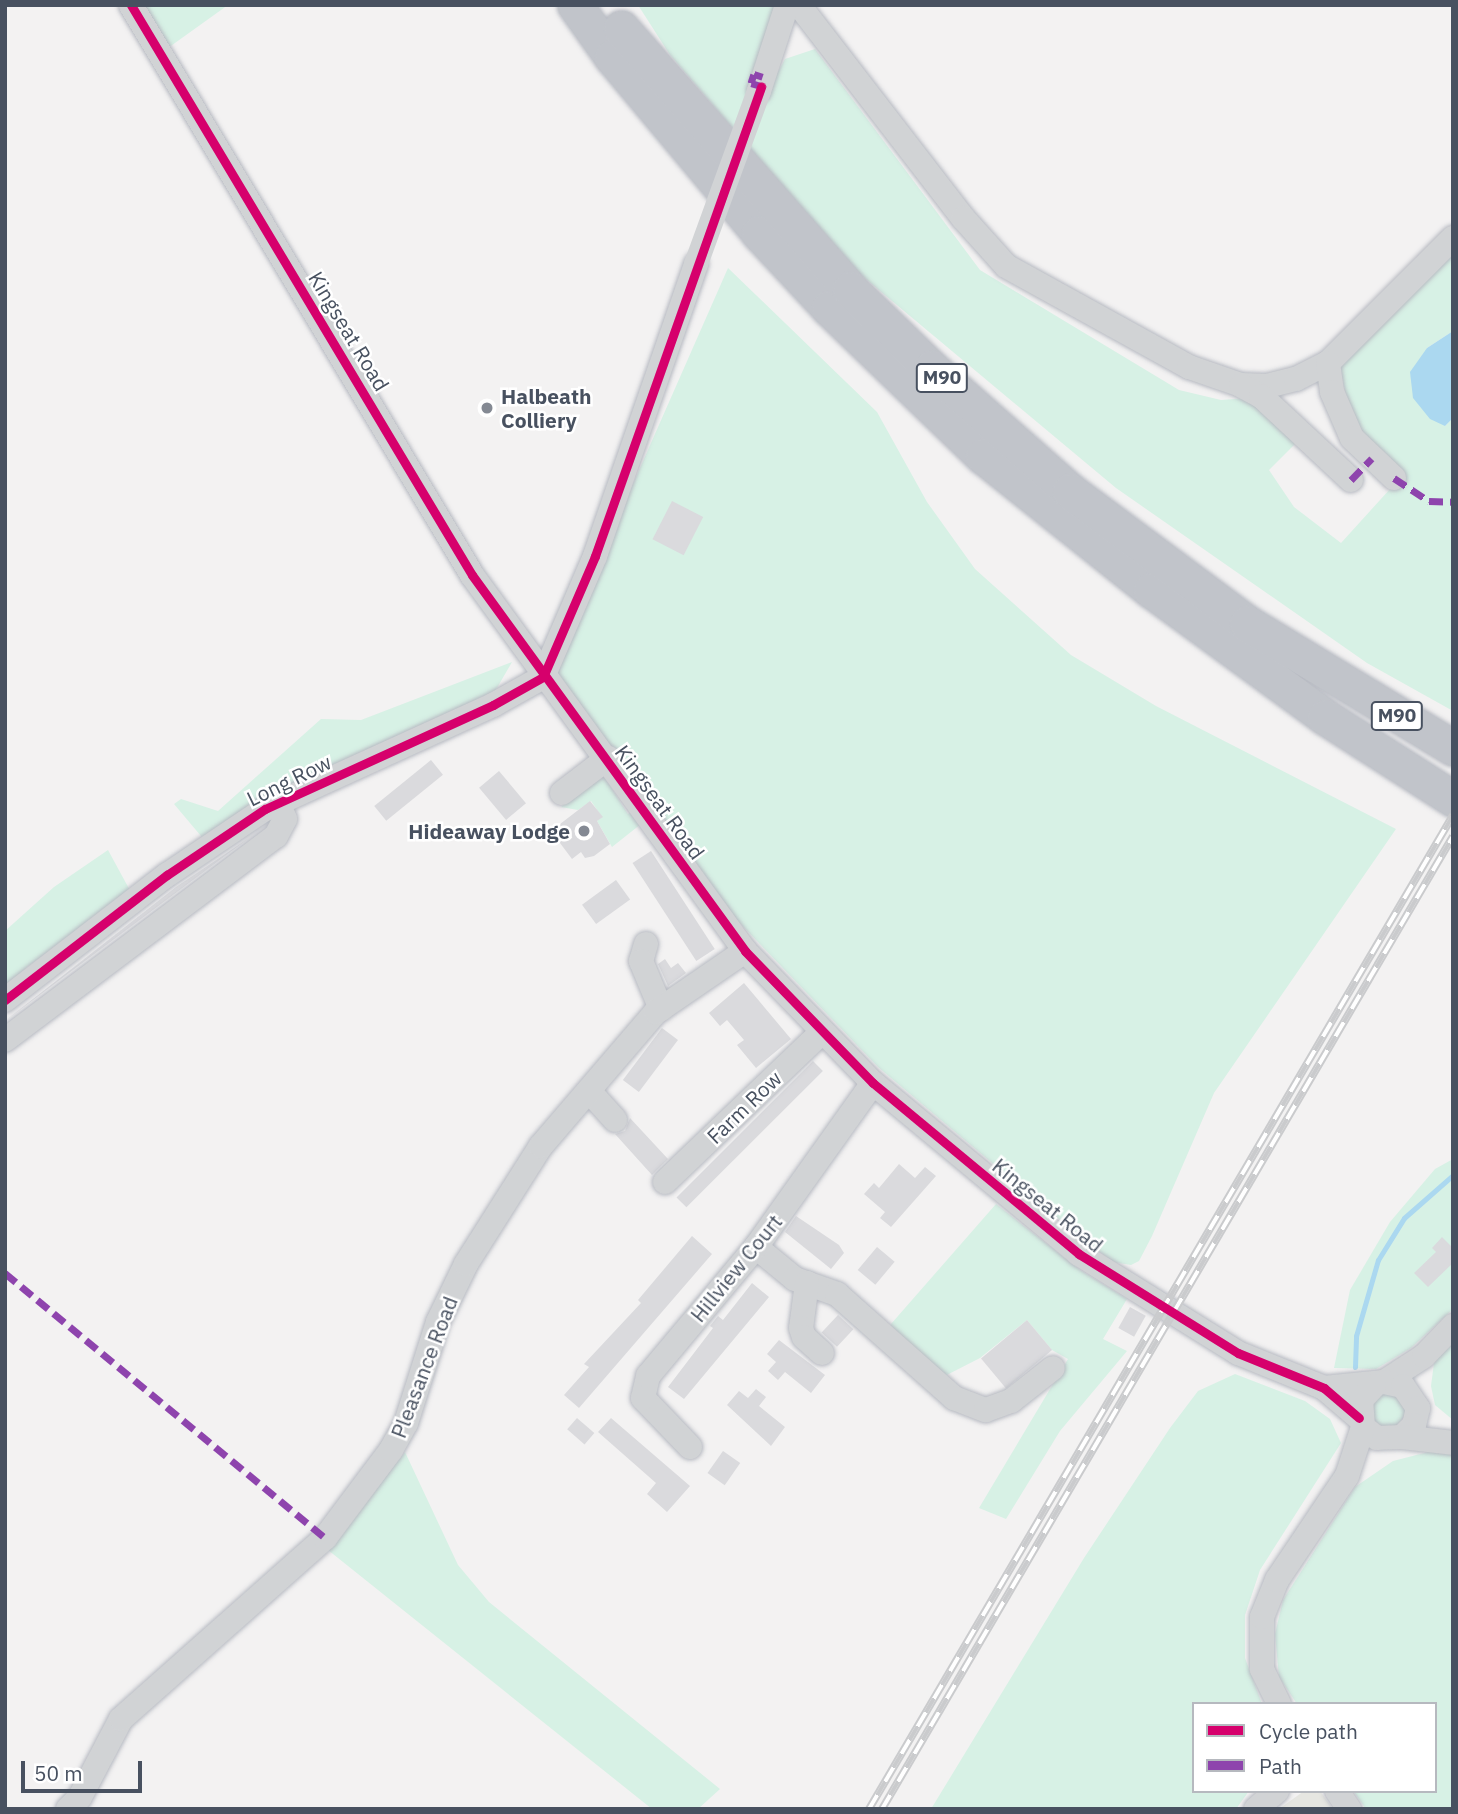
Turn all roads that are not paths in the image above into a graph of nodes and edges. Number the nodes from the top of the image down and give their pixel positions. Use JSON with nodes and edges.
{"nodes":[{"id":1,"x":131,"y":5,"type":"edge"},
{"id":2,"x":575,"y":5,"type":"edge"},
{"id":3,"x":605,"y":5,"type":"edge"},
{"id":4,"x":787,"y":5,"type":"edge"},
{"id":5,"x":799,"y":5,"type":"edge"},
{"id":6,"x":1453,"y":239,"type":"edge"},
{"id":7,"x":1328,"y":363,"type":"junction"},
{"id":8,"x":1241,"y":386,"type":"junction"},
{"id":9,"x":1394,"y":478,"type":"dead end"},
{"id":10,"x":1351,"y":480,"type":"dead end"},
{"id":11,"x":543,"y":677,"type":"junction"},
{"id":12,"x":1341,"y":683,"type":"junction"},
{"id":13,"x":1453,"y":741,"type":"edge"},
{"id":14,"x":608,"y":758,"type":"junction"},
{"id":15,"x":1444,"y":778,"type":"edge"},
{"id":16,"x":562,"y":793,"type":"dead end"},
{"id":17,"x":278,"y":803,"type":"junction"},
{"id":18,"x":646,"y":944,"type":"dead end"},
{"id":19,"x":745,"y":951,"type":"junction"},
{"id":20,"x":5,"y":1000,"type":"edge"},
{"id":21,"x":662,"y":1009,"type":"junction"},
{"id":22,"x":822,"y":1032,"type":"junction"},
{"id":23,"x":5,"y":1040,"type":"edge"},
{"id":24,"x":873,"y":1083,"type":"junction"},
{"id":25,"x":584,"y":1096,"type":"junction"},
{"id":26,"x":615,"y":1120,"type":"dead end"},
{"id":27,"x":665,"y":1182,"type":"dead end"},
{"id":28,"x":756,"y":1247,"type":"junction"},
{"id":29,"x":807,"y":1283,"type":"junction"},
{"id":30,"x":1453,"y":1326,"type":"edge"},
{"id":31,"x":822,"y":1353,"type":"dead end"},
{"id":32,"x":1424,"y":1356,"type":"junction"},
{"id":33,"x":1053,"y":1368,"type":"dead end"},
{"id":34,"x":1379,"y":1384,"type":"junction"},
{"id":35,"x":1324,"y":1388,"type":"junction"},
{"id":36,"x":1417,"y":1405,"type":"junction"},
{"id":37,"x":1361,"y":1422,"type":"junction"},
{"id":38,"x":1398,"y":1439,"type":"junction"},
{"id":39,"x":1453,"y":1442,"type":"edge"},
{"id":40,"x":690,"y":1447,"type":"dead end"},
{"id":41,"x":1347,"y":1476,"type":"junction"},
{"id":42,"x":1278,"y":1702,"type":"edge"},
{"id":43,"x":1276,"y":1793,"type":"edge"},
{"id":44,"x":1337,"y":1793,"type":"edge"},
{"id":45,"x":68,"y":1809,"type":"edge"},
{"id":46,"x":1256,"y":1809,"type":"edge"},
{"id":47,"x":1349,"y":1809,"type":"edge"}],
"edges":[{"from":1,"to":11,"type":"street","name":"Kingseat Road"},
{"from":2,"to":15,"type":"highway","number":"M90"},
{"from":3,"to":12,"type":"highway","number":"M90"},
{"from":4,"to":11,"type":"street","bridge":true},
{"from":5,"to":8,"type":"street"},
{"from":6,"to":7,"type":"street"},
{"from":7,"to":8,"type":"street"},
{"from":7,"to":9,"type":"street"},
{"from":8,"to":10,"type":"street"},
{"from":11,"to":14,"type":"street","name":"Kingseat Road"},
{"from":11,"to":17,"type":"street","name":"Long Row"},
{"from":12,"to":13,"type":"highway","number":"M90"},
{"from":12,"to":15,"type":"highway","number":"M90"},
{"from":14,"to":16,"type":"street"},
{"from":14,"to":19,"type":"street","name":"Kingseat Road"},
{"from":17,"to":20,"type":"street","name":"Long Row"},
{"from":17,"to":23,"type":"street"},
{"from":18,"to":21,"type":"street"},
{"from":19,"to":21,"type":"street","name":"Pleasance Road"},
{"from":19,"to":22,"type":"street","name":"Kingseat Road"},
{"from":21,"to":25,"type":"street","name":"Pleasance Road"},
{"from":22,"to":24,"type":"street","name":"Kingseat Road"},
{"from":22,"to":27,"type":"street","name":"Farm Row"},
{"from":24,"to":28,"type":"street","name":"Hillview Court"},
{"from":24,"to":35,"type":"street","name":"Kingseat Road"},
{"from":25,"to":26,"type":"street"},
{"from":25,"to":45,"type":"street","name":"Pleasance Road"},
{"from":28,"to":29,"type":"street"},
{"from":28,"to":40,"type":"street","name":"Hillview Court"},
{"from":29,"to":31,"type":"street"},
{"from":29,"to":33,"type":"street"},
{"from":30,"to":32,"type":"street"},
{"from":32,"to":34,"type":"street"},
{"from":32,"to":36,"type":"street"},
{"from":34,"to":35,"type":"street","name":"Kingseat Road"},
{"from":34,"to":36,"type":"street","name":"Kingseat Road"},
{"from":34,"to":37,"type":"street"},
{"from":35,"to":37,"type":"street","name":"Kingseat Road"},
{"from":36,"to":38,"type":"street"},
{"from":36,"to":39,"type":"street","name":"Kingseat Road"},
{"from":37,"to":38,"type":"street","name":"Kingseat Road"},
{"from":37,"to":41,"type":"street"},
{"from":38,"to":39,"type":"street","name":"Kingseat Road"},
{"from":38,"to":41,"type":"street"},
{"from":41,"to":42,"type":"street"},
{"from":43,"to":46,"type":"street"},
{"from":44,"to":47,"type":"street"}]}
